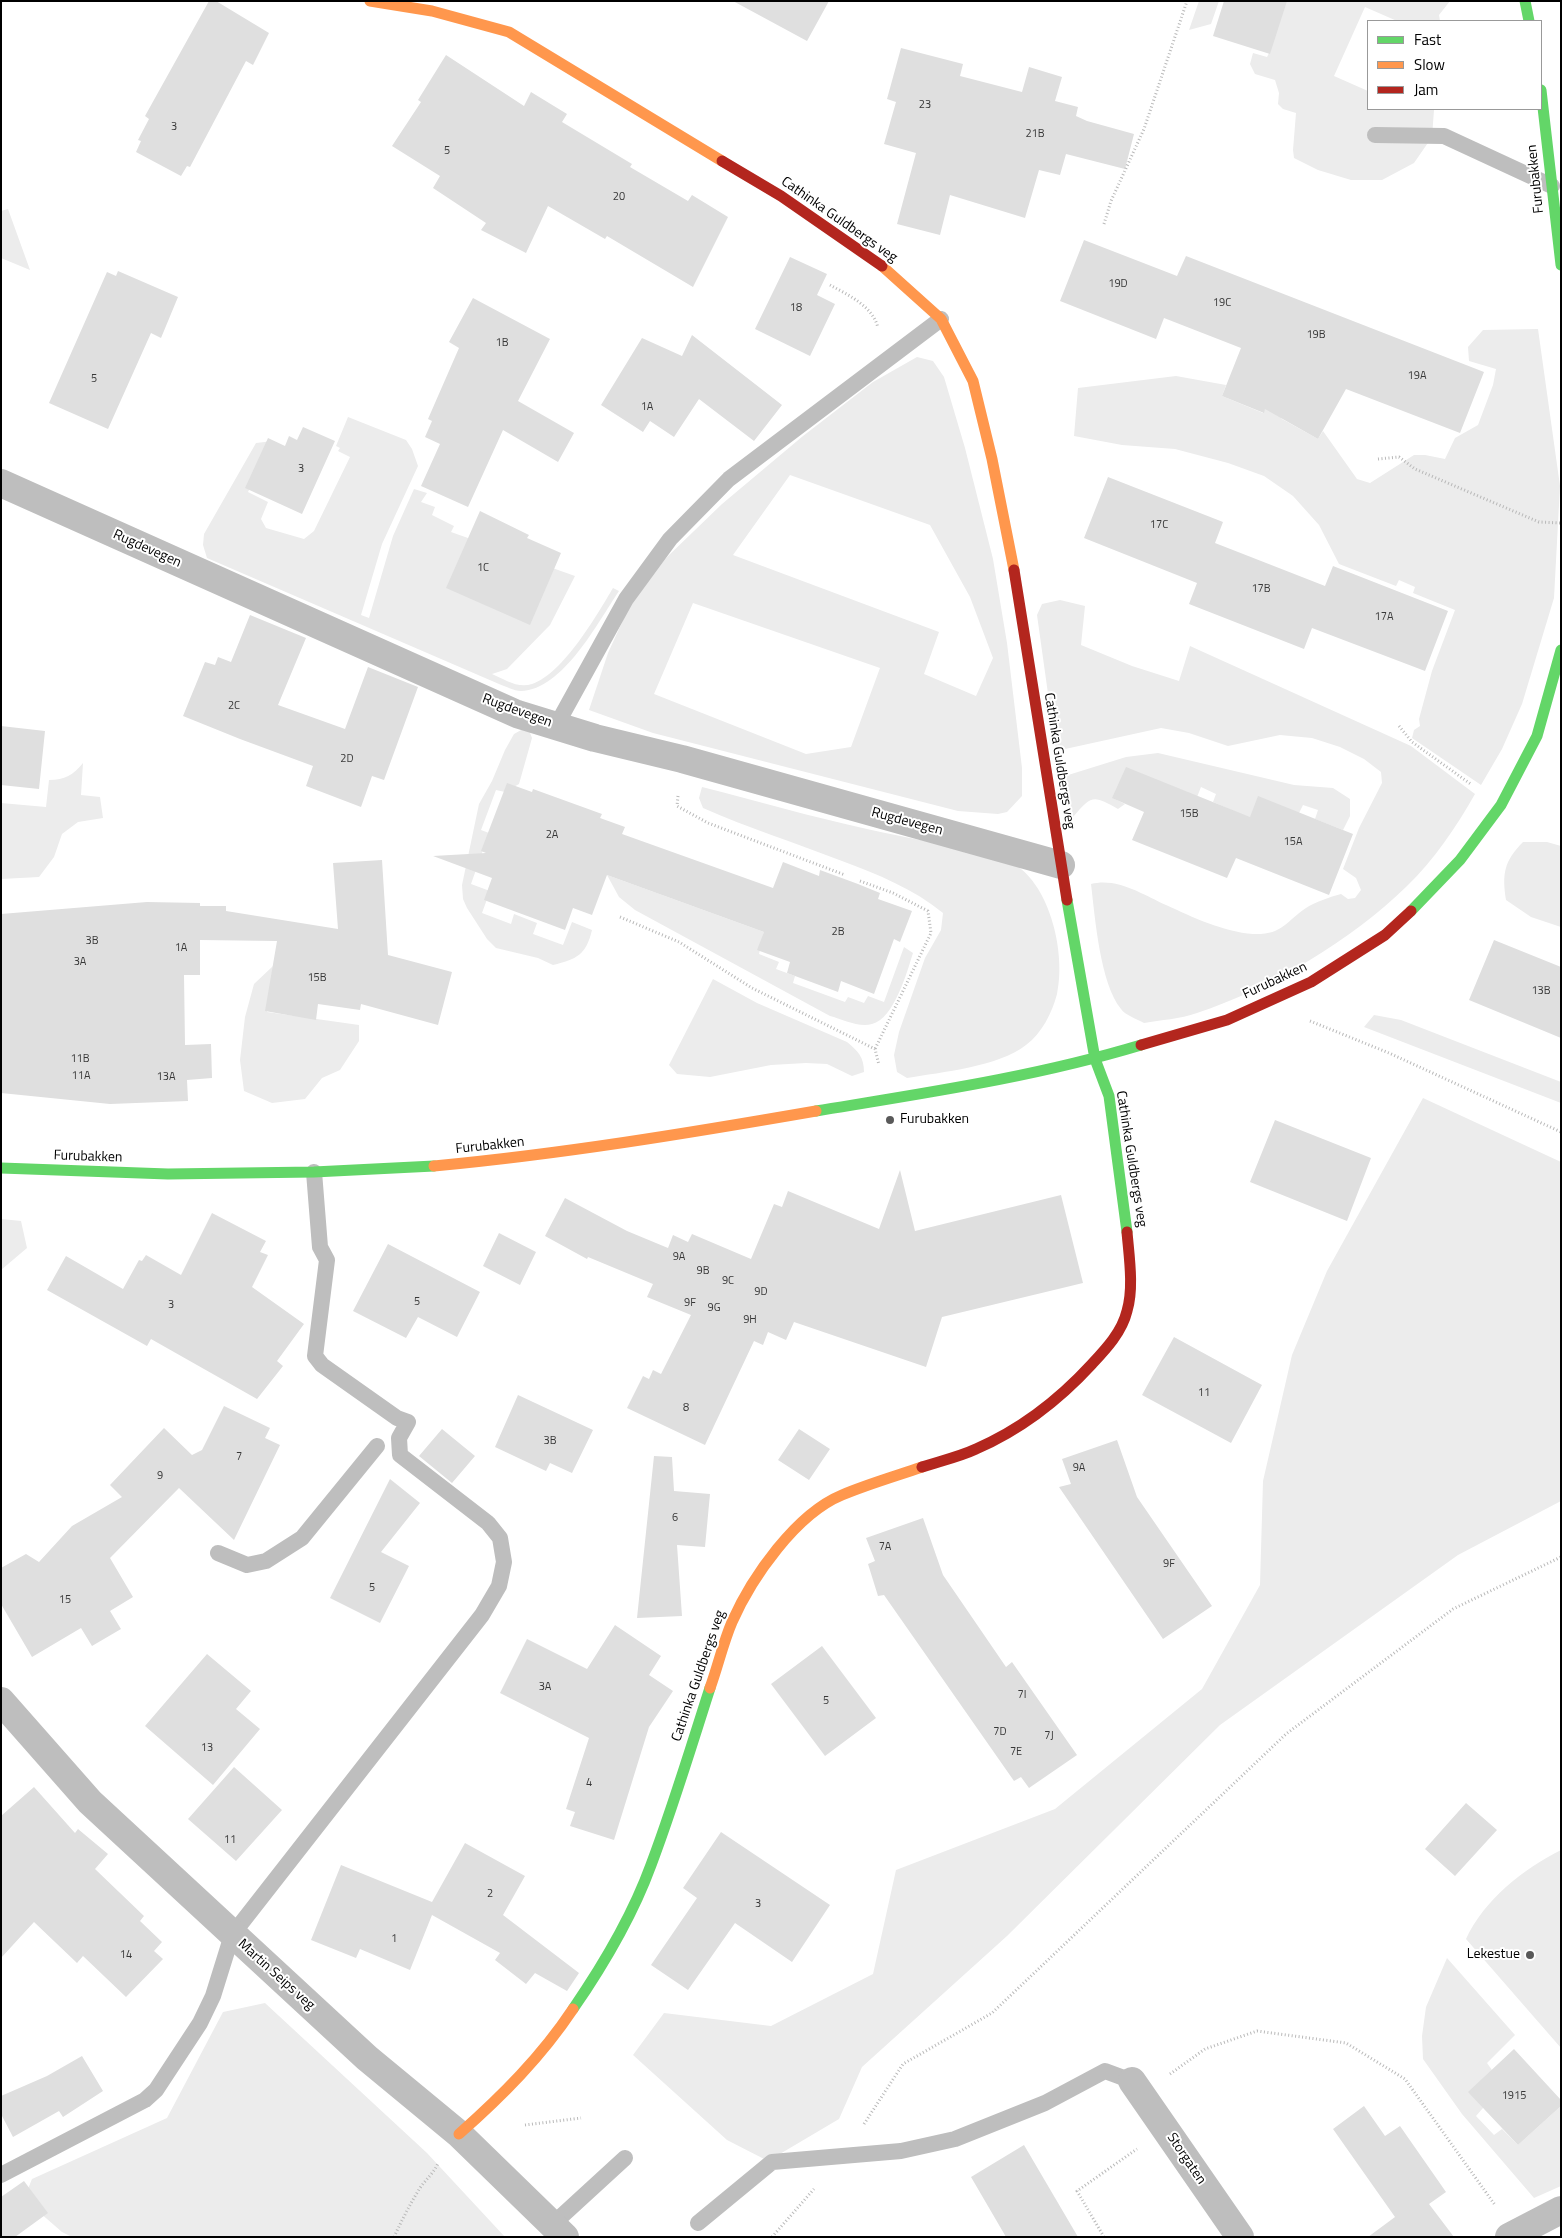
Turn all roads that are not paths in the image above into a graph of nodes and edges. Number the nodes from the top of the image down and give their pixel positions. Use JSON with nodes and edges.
{"nodes":[{"id":1,"x":370,"y":1,"type":"edge"},
{"id":2,"x":1525,"y":1,"type":"edge"},
{"id":3,"x":1529,"y":20,"type":"edge"},
{"id":4,"x":1542,"y":99,"type":"edge"},
{"id":5,"x":1375,"y":134,"type":"dead end"},
{"id":6,"x":1552,"y":186,"type":"junction"},
{"id":7,"x":1558,"y":225,"type":"edge"},
{"id":8,"x":1561,"y":265,"type":"edge"},
{"id":9,"x":941,"y":319,"type":"junction"},
{"id":10,"x":1,"y":482,"type":"edge"},
{"id":11,"x":1561,"y":650,"type":"edge"},
{"id":12,"x":556,"y":726,"type":"junction"},
{"id":13,"x":1060,"y":865,"type":"junction"},
{"id":14,"x":1095,"y":1059,"type":"junction"},
{"id":15,"x":1,"y":1168,"type":"edge"},
{"id":16,"x":314,"y":1172,"type":"junction"},
{"id":17,"x":377,"y":1446,"type":"dead end"},
{"id":18,"x":218,"y":1553,"type":"dead end"},
{"id":19,"x":1,"y":1701,"type":"edge"},
{"id":20,"x":232,"y":1935,"type":"junction"},
{"id":21,"x":1136,"y":2088,"type":"joint"},
{"id":22,"x":459,"y":2134,"type":"junction"},
{"id":23,"x":625,"y":2158,"type":"dead end"},
{"id":24,"x":1,"y":2175,"type":"edge"},
{"id":25,"x":1561,"y":2210,"type":"edge"},
{"id":26,"x":698,"y":2223,"type":"dead end"},
{"id":27,"x":559,"y":2231,"type":"edge"},
{"id":28,"x":1512,"y":2235,"type":"edge"},
{"id":29,"x":1240,"y":2237,"type":"edge"}],
"edges":[{"from":1,"to":9,"type":"street","name":"Cathinka Guldbergs veg"},
{"from":2,"to":3,"type":"street"},
{"from":4,"to":6,"type":"street","name":"Furubakken"},
{"from":5,"to":6,"type":"lane"},
{"from":6,"to":7,"type":"street","name":"Furubakken"},
{"from":7,"to":8,"type":"street","name":"Furubakken"},
{"from":9,"to":12,"type":"lane"},
{"from":9,"to":13,"type":"street","name":"Cathinka Guldbergs veg"},
{"from":10,"to":12,"type":"street","name":"Rugdevegen"},
{"from":11,"to":14,"type":"street","name":"Furubakken"},
{"from":12,"to":13,"type":"street","name":"Rugdevegen"},
{"from":13,"to":14,"type":"street","name":"Cathinka Guldbergs veg"},
{"from":14,"to":16,"type":"street","name":"Furubakken"},
{"from":14,"to":22,"type":"street","name":"Cathinka Guldbergs veg"},
{"from":15,"to":16,"type":"street","name":"Furubakken"},
{"from":16,"to":20,"type":"lane"},
{"from":17,"to":18,"type":"lane"},
{"from":19,"to":20,"type":"street","name":"Martin Seips veg"},
{"from":20,"to":22,"type":"street","name":"Martin Seips veg"},
{"from":20,"to":24,"type":"lane"},
{"from":21,"to":26,"type":"lane"},
{"from":21,"to":29,"type":"street","name":"Storgaten"},
{"from":22,"to":27,"type":"street","name":"Martin Seips veg"},
{"from":23,"to":27,"type":"lane"},
{"from":25,"to":28,"type":"street"}]}
